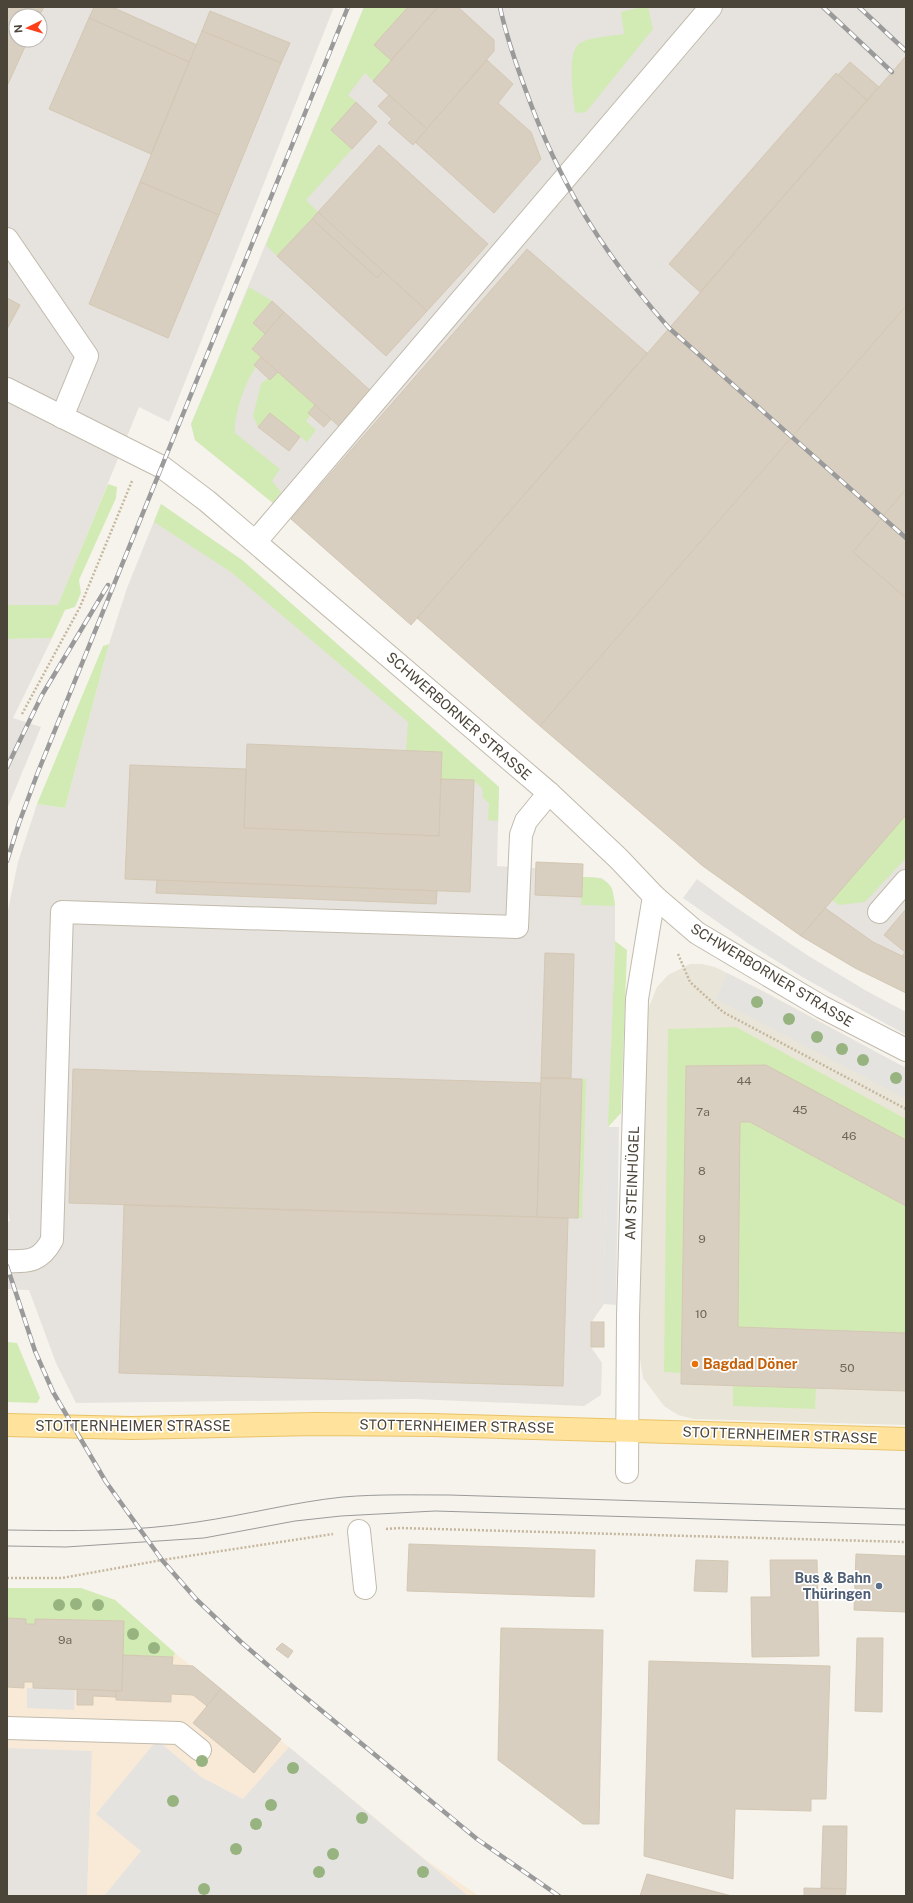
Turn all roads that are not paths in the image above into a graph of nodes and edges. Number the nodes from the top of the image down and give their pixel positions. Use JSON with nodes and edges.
{"nodes":[{"id":1,"x":711,"y":7,"type":"edge"},
{"id":2,"x":7,"y":239,"type":"edge"},
{"id":3,"x":7,"y":389,"type":"edge"},
{"id":4,"x":62,"y":417,"type":"junction"},
{"id":5,"x":256,"y":541,"type":"junction"},
{"id":6,"x":549,"y":793,"type":"junction"},
{"id":7,"x":906,"y":881,"type":"edge"},
{"id":8,"x":654,"y":896,"type":"junction"},
{"id":9,"x":879,"y":912,"type":"dead end"},
{"id":10,"x":906,"y":1050,"type":"edge"},
{"id":11,"x":7,"y":1261,"type":"edge"},
{"id":12,"x":7,"y":1426,"type":"edge"},
{"id":13,"x":628,"y":1431,"type":"junction"},
{"id":14,"x":906,"y":1439,"type":"edge"},
{"id":15,"x":627,"y":1472,"type":"dead end"},
{"id":16,"x":359,"y":1531,"type":"road end"},
{"id":17,"x":364,"y":1588,"type":"dead end"},
{"id":18,"x":7,"y":1728,"type":"edge"},
{"id":19,"x":200,"y":1750,"type":"dead end"}],
"edges":[{"from":1,"to":5,"type":"street"},
{"from":2,"to":4,"type":"street"},
{"from":3,"to":4,"type":"street","name":"SCHWERBORNER STRASSE"},
{"from":4,"to":5,"type":"street","name":"SCHWERBORNER STRASSE"},
{"from":5,"to":6,"type":"street","name":"SCHWERBORNER STRASSE"},
{"from":6,"to":8,"type":"street","name":"SCHWERBORNER STRASSE"},
{"from":6,"to":11,"type":"street"},
{"from":7,"to":9,"type":"street"},
{"from":8,"to":10,"type":"street","name":"SCHWERBORNER STRASSE"},
{"from":8,"to":13,"type":"street","name":"AM STEINHÜGEL"},
{"from":12,"to":13,"type":"main road","name":"STOTTERNHEIMER STRASSE"},
{"from":13,"to":14,"type":"main road","name":"STOTTERNHEIMER STRASSE"},
{"from":13,"to":15,"type":"street","name":"AM STEINHÜGEL"},
{"from":16,"to":17,"type":"street"},
{"from":18,"to":19,"type":"street"}]}
